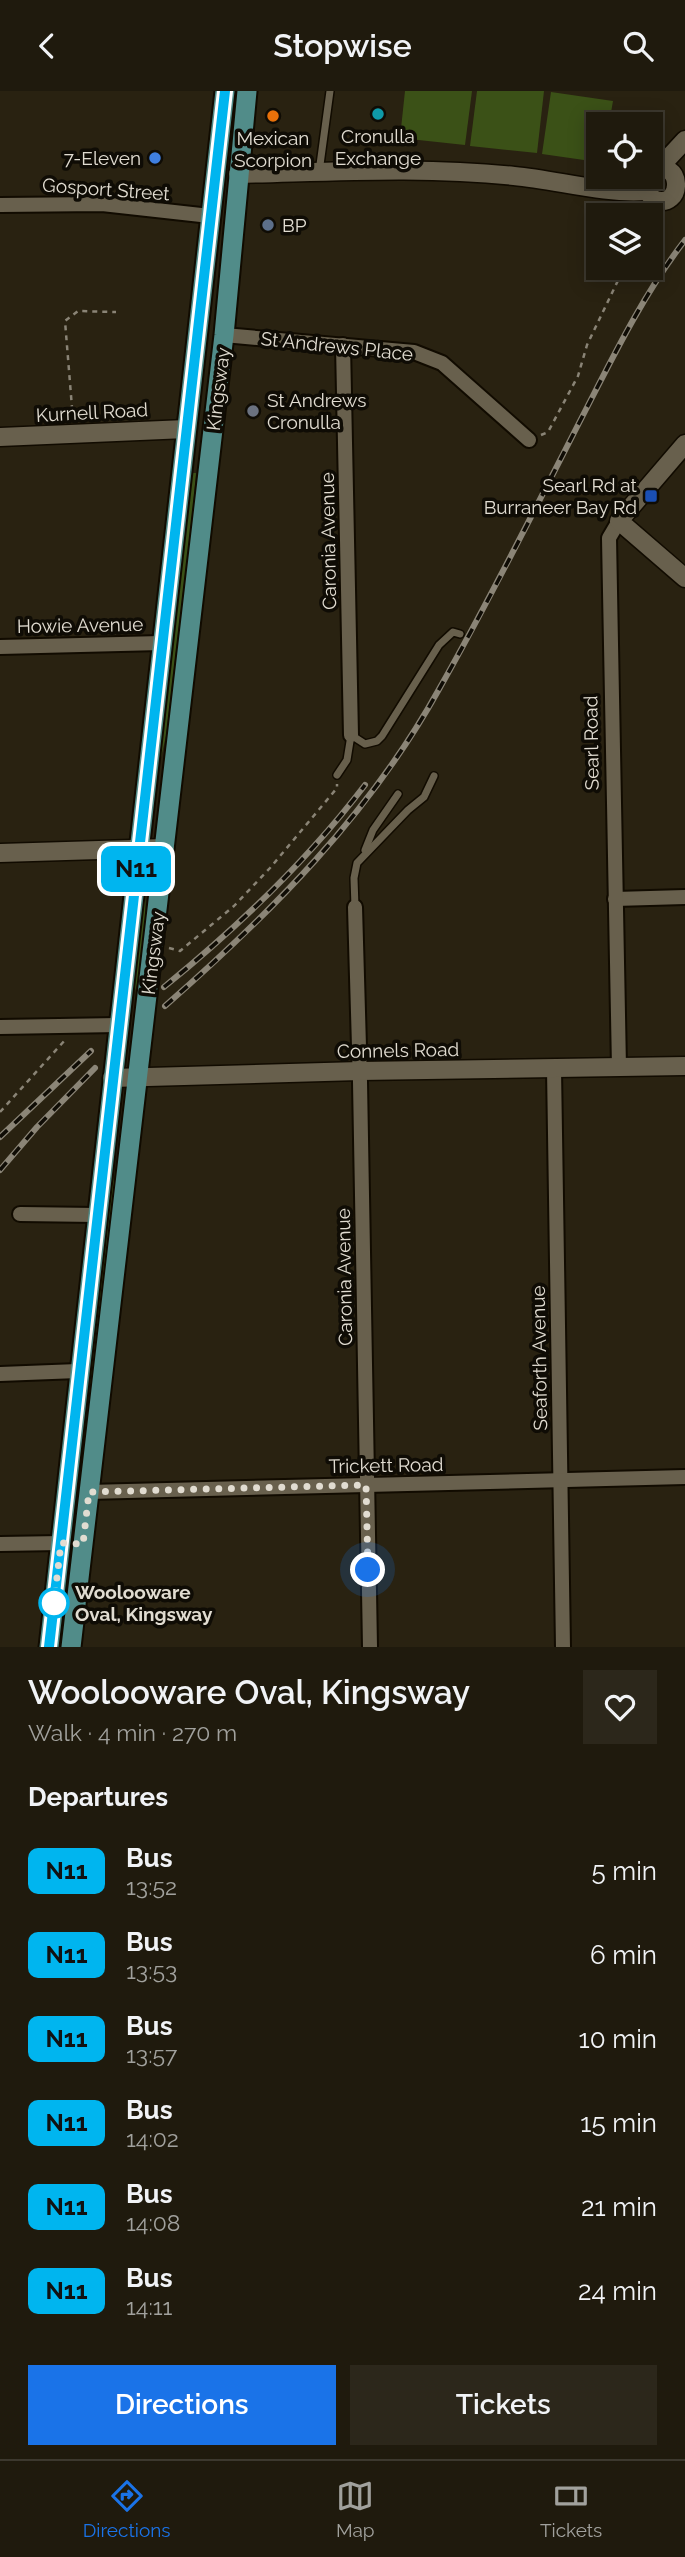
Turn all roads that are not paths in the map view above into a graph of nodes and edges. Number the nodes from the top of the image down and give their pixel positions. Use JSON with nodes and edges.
{"nodes":[{"id":1,"x":225,"y":91,"type":"edge"},
{"id":2,"x":247,"y":91,"type":"edge"},
{"id":3,"x":330,"y":91,"type":"edge"},
{"id":4,"x":682,"y":143,"type":"edge"},
{"id":5,"x":663,"y":166,"type":"edge"},
{"id":6,"x":319,"y":172,"type":"junction"},
{"id":7,"x":215,"y":173,"type":"junction"},
{"id":8,"x":238,"y":174,"type":"junction"},
{"id":9,"x":663,"y":178,"type":"edge"},
{"id":10,"x":586,"y":187,"type":"edge"},
{"id":11,"x":600,"y":189,"type":"edge"},
{"id":12,"x":627,"y":189,"type":"edge"},
{"id":13,"x":654,"y":189,"type":"edge"},
{"id":14,"x":681,"y":195,"type":"edge"},
{"id":15,"x":0,"y":205,"type":"edge"},
{"id":16,"x":210,"y":216,"type":"junction"},
{"id":17,"x":198,"y":331,"type":"junction"},
{"id":18,"x":224,"y":335,"type":"junction"},
{"id":19,"x":343,"y":345,"type":"junction"},
{"id":20,"x":186,"y":429,"type":"junction"},
{"id":21,"x":0,"y":437,"type":"edge"},
{"id":22,"x":529,"y":440,"type":"road end"},
{"id":23,"x":685,"y":445,"type":"edge"},
{"id":24,"x":619,"y":521,"type":"junction"},
{"id":25,"x":685,"y":578,"type":"edge"},
{"id":26,"x":460,"y":634,"type":"dead end"},
{"id":27,"x":161,"y":643,"type":"junction"},
{"id":28,"x":0,"y":647,"type":"edge"},
{"id":29,"x":351,"y":736,"type":"junction"},
{"id":30,"x":337,"y":775,"type":"road end"},
{"id":31,"x":435,"y":776,"type":"dead end"},
{"id":32,"x":398,"y":794,"type":"dead end"},
{"id":33,"x":138,"y":848,"type":"junction"},
{"id":34,"x":165,"y":848,"type":"junction"},
{"id":35,"x":0,"y":853,"type":"edge"},
{"id":36,"x":362,"y":856,"type":"junction"},
{"id":37,"x":685,"y":897,"type":"edge"},
{"id":38,"x":615,"y":899,"type":"junction"},
{"id":39,"x":355,"y":907,"type":"joint"},
{"id":40,"x":118,"y":1025,"type":"junction"},
{"id":41,"x":0,"y":1027,"type":"edge"},
{"id":42,"x":685,"y":1066,"type":"edge"},
{"id":43,"x":619,"y":1067,"type":"junction"},
{"id":44,"x":554,"y":1069,"type":"junction"},
{"id":45,"x":360,"y":1071,"type":"junction"},
{"id":46,"x":139,"y":1077,"type":"junction"},
{"id":47,"x":112,"y":1078,"type":"junction"},
{"id":48,"x":20,"y":1215,"type":"dead end"},
{"id":49,"x":96,"y":1215,"type":"junction"},
{"id":50,"x":78,"y":1371,"type":"junction"},
{"id":51,"x":0,"y":1374,"type":"edge"},
{"id":52,"x":685,"y":1477,"type":"edge"},
{"id":53,"x":560,"y":1480,"type":"junction"},
{"id":54,"x":366,"y":1485,"type":"junction"},
{"id":55,"x":89,"y":1492,"type":"junction"},
{"id":56,"x":61,"y":1543,"type":"junction"},
{"id":57,"x":0,"y":1544,"type":"edge"},
{"id":58,"x":83,"y":1544,"type":"junction"},
{"id":59,"x":48,"y":1647,"type":"edge"},
{"id":60,"x":71,"y":1647,"type":"edge"},
{"id":61,"x":370,"y":1647,"type":"edge"},
{"id":62,"x":563,"y":1647,"type":"edge"}],
"edges":[{"from":1,"to":7,"type":"main road","name":"Kingsway"},
{"from":2,"to":8,"type":"main road","name":"Kingsway"},
{"from":3,"to":6,"type":"lane"},
{"from":4,"to":5,"type":"street"},
{"from":6,"to":8,"type":"street"},
{"from":6,"to":10,"type":"street"},
{"from":7,"to":8,"type":"main road"},
{"from":7,"to":16,"type":"main road","name":"Kingsway"},
{"from":8,"to":18,"type":"main road","name":"Kingsway"},
{"from":9,"to":14,"type":"street"},
{"from":11,"to":12,"type":"street"},
{"from":13,"to":14,"type":"street"},
{"from":15,"to":16,"type":"street","name":"Gosport Street"},
{"from":16,"to":17,"type":"main road","name":"Kingsway"},
{"from":17,"to":18,"type":"main road","name":"St Andrews Place"},
{"from":17,"to":20,"type":"main road","name":"Kingsway"},
{"from":18,"to":19,"type":"street","name":"St Andrews Place"},
{"from":18,"to":34,"type":"main road","name":"Kingsway"},
{"from":19,"to":22,"type":"street","name":"St Andrews Place"},
{"from":19,"to":29,"type":"street","name":"Caronia Avenue"},
{"from":20,"to":21,"type":"street","name":"Kurnell Road"},
{"from":20,"to":27,"type":"main road","name":"Kingsway"},
{"from":23,"to":24,"type":"street","name":"Searl Road"},
{"from":24,"to":25,"type":"street"},
{"from":24,"to":38,"type":"street","name":"Searl Road"},
{"from":26,"to":29,"type":"lane"},
{"from":27,"to":28,"type":"street","name":"Howie Avenue"},
{"from":27,"to":33,"type":"main road","name":"Kingsway"},
{"from":29,"to":30,"type":"lane"},
{"from":31,"to":36,"type":"lane"},
{"from":32,"to":36,"type":"lane"},
{"from":33,"to":34,"type":"street"},
{"from":33,"to":35,"type":"street"},
{"from":33,"to":40,"type":"main road","name":"Kingsway"},
{"from":34,"to":46,"type":"main road","name":"Kingsway"},
{"from":36,"to":39,"type":"lane"},
{"from":37,"to":38,"type":"street"},
{"from":38,"to":43,"type":"street","name":"Searl Road"},
{"from":39,"to":45,"type":"street","name":"Caronia Avenue"},
{"from":40,"to":41,"type":"street"},
{"from":40,"to":47,"type":"main road","name":"Kingsway"},
{"from":42,"to":43,"type":"street","name":"Connels Road"},
{"from":43,"to":44,"type":"street","name":"Connels Road"},
{"from":44,"to":45,"type":"street","name":"Connels Road"},
{"from":44,"to":53,"type":"street","name":"Seaforth Avenue"},
{"from":45,"to":46,"type":"street","name":"Connels Road"},
{"from":45,"to":54,"type":"street","name":"Caronia Avenue"},
{"from":46,"to":47,"type":"street","name":"Connels Road"},
{"from":46,"to":55,"type":"main road","name":"Kingsway"},
{"from":47,"to":49,"type":"main road","name":"Kingsway"},
{"from":48,"to":49,"type":"street"},
{"from":49,"to":50,"type":"main road","name":"Kingsway"},
{"from":50,"to":51,"type":"street"},
{"from":50,"to":56,"type":"main road","name":"Kingsway"},
{"from":52,"to":53,"type":"street","name":"Trickett Road"},
{"from":53,"to":54,"type":"street","name":"Trickett Road"},
{"from":53,"to":62,"type":"street","name":"Seaforth Avenue"},
{"from":54,"to":55,"type":"street","name":"Trickett Road"},
{"from":54,"to":61,"type":"street","name":"Caronia Avenue"},
{"from":55,"to":58,"type":"main road","name":"Kingsway"},
{"from":56,"to":57,"type":"street"},
{"from":56,"to":58,"type":"main road"},
{"from":56,"to":59,"type":"main road","name":"Kingsway"},
{"from":58,"to":60,"type":"main road","name":"Kingsway"}]}
